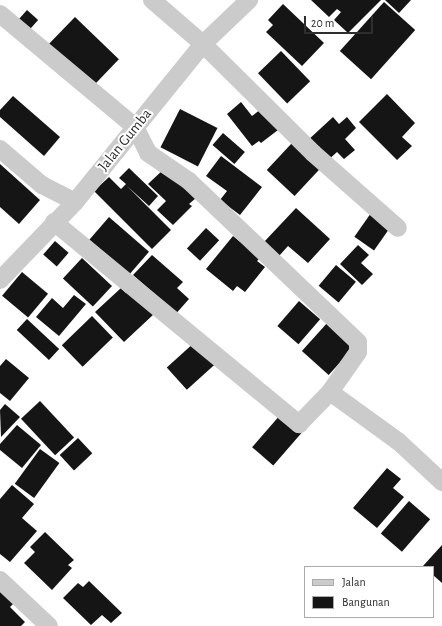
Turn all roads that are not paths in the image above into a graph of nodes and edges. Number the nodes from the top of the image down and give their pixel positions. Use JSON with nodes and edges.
{"nodes":[{"id":1,"x":152,"y":0,"type":"edge"},
{"id":2,"x":250,"y":0,"type":"edge"},
{"id":3,"x":0,"y":14,"type":"edge"},
{"id":4,"x":203,"y":44,"type":"junction"},
{"id":5,"x":135,"y":127,"type":"junction"},
{"id":6,"x":0,"y":149,"type":"edge"},
{"id":7,"x":75,"y":202,"type":"junction"},
{"id":8,"x":54,"y":222,"type":"junction"},
{"id":9,"x":398,"y":228,"type":"dead end"},
{"id":10,"x":0,"y":280,"type":"edge"},
{"id":11,"x":330,"y":392,"type":"junction"},
{"id":12,"x":442,"y":482,"type":"edge"},
{"id":13,"x":0,"y":580,"type":"edge"},
{"id":14,"x":49,"y":626,"type":"edge"}],
"edges":[{"from":1,"to":4,"type":"street"},
{"from":2,"to":4,"type":"street","name":"Jalan Gumba"},
{"from":3,"to":5,"type":"street"},
{"from":4,"to":5,"type":"street","name":"Jalan Gumba"},
{"from":4,"to":9,"type":"street"},
{"from":5,"to":7,"type":"street","name":"Jalan Gumba"},
{"from":5,"to":11,"type":"street"},
{"from":6,"to":7,"type":"street"},
{"from":7,"to":8,"type":"street","name":"Jalan Gumba"},
{"from":8,"to":10,"type":"street","name":"Jalan Gumba"},
{"from":8,"to":11,"type":"street"},
{"from":11,"to":12,"type":"street"},
{"from":13,"to":14,"type":"street"}]}
